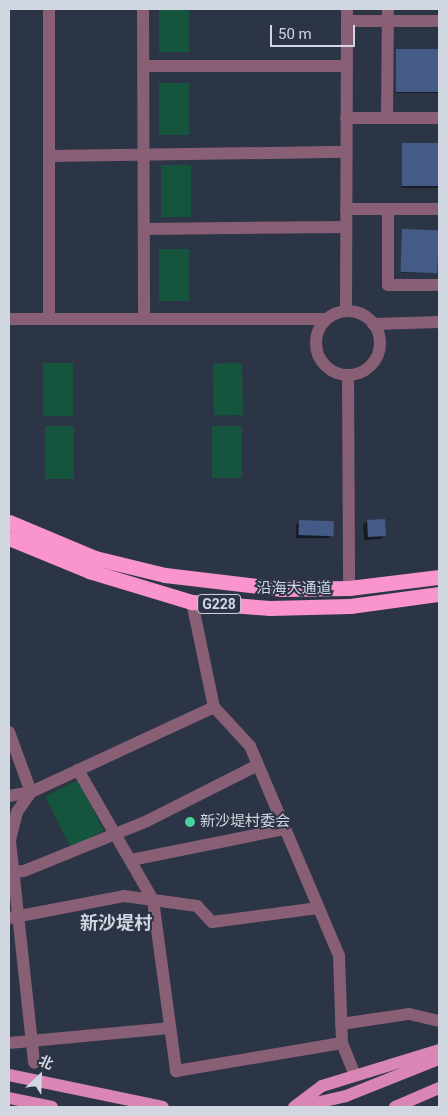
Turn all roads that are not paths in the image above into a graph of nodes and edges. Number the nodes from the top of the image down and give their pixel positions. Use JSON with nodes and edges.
{"nodes":[{"id":1,"x":49,"y":9,"type":"edge"},
{"id":2,"x":143,"y":9,"type":"edge"},
{"id":3,"x":347,"y":15,"type":"edge"},
{"id":4,"x":388,"y":15,"type":"edge"},
{"id":5,"x":439,"y":21,"type":"edge"},
{"id":6,"x":144,"y":66,"type":"junction"},
{"id":7,"x":346,"y":66,"type":"junction"},
{"id":8,"x":346,"y":118,"type":"junction"},
{"id":9,"x":388,"y":118,"type":"junction"},
{"id":10,"x":439,"y":118,"type":"edge"},
{"id":11,"x":346,"y":152,"type":"junction"},
{"id":12,"x":144,"y":155,"type":"junction"},
{"id":13,"x":49,"y":156,"type":"junction"},
{"id":14,"x":346,"y":208,"type":"junction"},
{"id":15,"x":388,"y":208,"type":"junction"},
{"id":16,"x":439,"y":208,"type":"edge"},
{"id":17,"x":346,"y":226,"type":"junction"},
{"id":18,"x":144,"y":229,"type":"junction"},
{"id":19,"x":439,"y":285,"type":"edge"},
{"id":20,"x":346,"y":311,"type":"junction"},
{"id":21,"x":9,"y":319,"type":"edge"},
{"id":22,"x":144,"y":319,"type":"junction"},
{"id":23,"x":326,"y":319,"type":"junction"},
{"id":24,"x":49,"y":320,"type":"junction"},
{"id":25,"x":439,"y":322,"type":"edge"},
{"id":26,"x":373,"y":324,"type":"junction"},
{"id":27,"x":348,"y":376,"type":"junction"},
{"id":28,"x":9,"y":522,"type":"edge"},
{"id":29,"x":9,"y":538,"type":"edge"},
{"id":30,"x":130,"y":566,"type":"junction"},
{"id":31,"x":439,"y":577,"type":"edge"},
{"id":32,"x":126,"y":582,"type":"junction"},
{"id":33,"x":349,"y":588,"type":"junction"},
{"id":34,"x":439,"y":594,"type":"edge"},
{"id":35,"x":192,"y":602,"type":"junction"},
{"id":36,"x":350,"y":606,"type":"junction"},
{"id":37,"x":214,"y":707,"type":"junction"},
{"id":38,"x":9,"y":732,"type":"edge"},
{"id":39,"x":258,"y":765,"type":"junction"},
{"id":40,"x":78,"y":770,"type":"junction"},
{"id":41,"x":31,"y":792,"type":"junction"},
{"id":42,"x":9,"y":796,"type":"edge"},
{"id":43,"x":285,"y":829,"type":"junction"},
{"id":44,"x":114,"y":835,"type":"junction"},
{"id":45,"x":132,"y":860,"type":"junction"},
{"id":46,"x":12,"y":872,"type":"junction"},
{"id":47,"x":153,"y":900,"type":"junction"},
{"id":48,"x":318,"y":908,"type":"junction"},
{"id":49,"x":13,"y":918,"type":"edge"},
{"id":50,"x":439,"y":1021,"type":"edge"},
{"id":51,"x":341,"y":1024,"type":"junction"},
{"id":52,"x":170,"y":1028,"type":"junction"},
{"id":53,"x":32,"y":1041,"type":"junction"},
{"id":54,"x":9,"y":1043,"type":"edge"},
{"id":55,"x":342,"y":1043,"type":"junction"},
{"id":56,"x":439,"y":1050,"type":"edge"},
{"id":57,"x":439,"y":1059,"type":"edge"},
{"id":58,"x":34,"y":1063,"type":"dead end"},
{"id":59,"x":355,"y":1074,"type":"junction"},
{"id":60,"x":9,"y":1075,"type":"edge"},
{"id":61,"x":439,"y":1080,"type":"edge"},
{"id":62,"x":439,"y":1088,"type":"edge"},
{"id":63,"x":14,"y":1102,"type":"edge"},
{"id":64,"x":407,"y":1102,"type":"junction"},
{"id":65,"x":52,"y":1107,"type":"edge"},
{"id":66,"x":164,"y":1107,"type":"edge"},
{"id":67,"x":295,"y":1107,"type":"edge"},
{"id":68,"x":395,"y":1107,"type":"edge"}],
"edges":[{"from":1,"to":13,"type":"street"},
{"from":2,"to":6,"type":"street"},
{"from":3,"to":4,"type":"street"},
{"from":3,"to":7,"type":"street"},
{"from":4,"to":5,"type":"street"},
{"from":4,"to":9,"type":"street"},
{"from":6,"to":7,"type":"street"},
{"from":6,"to":12,"type":"street"},
{"from":7,"to":8,"type":"street"},
{"from":8,"to":9,"type":"street"},
{"from":8,"to":11,"type":"street"},
{"from":9,"to":10,"type":"street"},
{"from":11,"to":12,"type":"street"},
{"from":11,"to":14,"type":"street"},
{"from":12,"to":13,"type":"street"},
{"from":12,"to":18,"type":"street"},
{"from":13,"to":24,"type":"street"},
{"from":14,"to":15,"type":"street"},
{"from":14,"to":17,"type":"street"},
{"from":15,"to":16,"type":"street"},
{"from":15,"to":19,"type":"street"},
{"from":17,"to":18,"type":"street"},
{"from":17,"to":20,"type":"street"},
{"from":18,"to":22,"type":"street"},
{"from":20,"to":23,"type":"street"},
{"from":20,"to":26,"type":"street"},
{"from":21,"to":24,"type":"street"},
{"from":22,"to":23,"type":"street"},
{"from":22,"to":24,"type":"street"},
{"from":23,"to":27,"type":"street"},
{"from":25,"to":26,"type":"street"},
{"from":26,"to":27,"type":"street"},
{"from":27,"to":33,"type":"street"},
{"from":28,"to":30,"type":"highway","name":"沿海大通道","number":"G228"},
{"from":29,"to":32,"type":"highway","name":"沿海大通道","number":"G228"},
{"from":30,"to":32,"type":"highway"},
{"from":30,"to":33,"type":"highway","name":"沿海大通道","number":"G228"},
{"from":31,"to":33,"type":"highway","name":"沿海大通道","number":"G228"},
{"from":32,"to":35,"type":"highway","name":"沿海大通道","number":"G228"},
{"from":33,"to":36,"type":"highway"},
{"from":34,"to":36,"type":"highway","name":"沿海大通道","number":"G228"},
{"from":35,"to":36,"type":"highway","name":"沿海大通道","number":"G228"},
{"from":35,"to":37,"type":"street"},
{"from":37,"to":39,"type":"street"},
{"from":37,"to":40,"type":"street"},
{"from":38,"to":41,"type":"street"},
{"from":39,"to":43,"type":"street"},
{"from":39,"to":44,"type":"street"},
{"from":40,"to":41,"type":"street"},
{"from":40,"to":44,"type":"street"},
{"from":41,"to":42,"type":"street"},
{"from":41,"to":46,"type":"street"},
{"from":43,"to":45,"type":"street"},
{"from":43,"to":48,"type":"street"},
{"from":44,"to":45,"type":"street"},
{"from":44,"to":46,"type":"street"},
{"from":45,"to":47,"type":"street"},
{"from":46,"to":49,"type":"street"},
{"from":47,"to":48,"type":"street"},
{"from":47,"to":49,"type":"street"},
{"from":47,"to":52,"type":"street"},
{"from":48,"to":51,"type":"street"},
{"from":49,"to":53,"type":"street"},
{"from":50,"to":51,"type":"street"},
{"from":51,"to":55,"type":"street"},
{"from":52,"to":53,"type":"street"},
{"from":52,"to":55,"type":"street"},
{"from":53,"to":54,"type":"street"},
{"from":53,"to":58,"type":"street"},
{"from":55,"to":59,"type":"street"},
{"from":56,"to":59,"type":"main road"},
{"from":57,"to":67,"type":"main road"},
{"from":59,"to":67,"type":"main road"},
{"from":60,"to":66,"type":"main road"},
{"from":61,"to":64,"type":"main road"},
{"from":62,"to":64,"type":"main road"},
{"from":63,"to":65,"type":"main road"},
{"from":64,"to":68,"type":"main road"}]}
